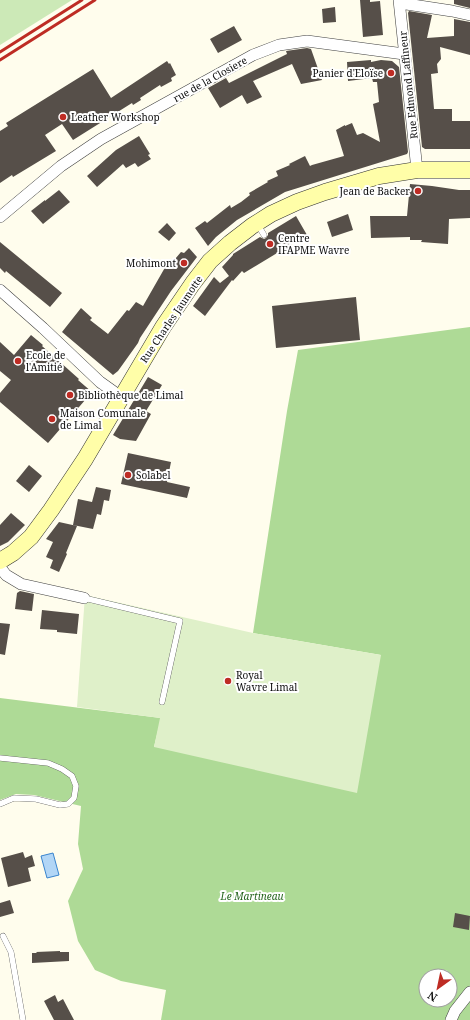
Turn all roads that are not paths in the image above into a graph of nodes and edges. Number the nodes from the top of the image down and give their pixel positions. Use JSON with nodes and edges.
{"nodes":[{"id":1,"x":399,"y":2,"type":"edge"},
{"id":2,"x":470,"y":15,"type":"edge"},
{"id":3,"x":404,"y":54,"type":"junction"},
{"id":4,"x":417,"y":170,"type":"junction"},
{"id":5,"x":470,"y":170,"type":"edge"},
{"id":6,"x":0,"y":217,"type":"edge"},
{"id":7,"x":0,"y":290,"type":"edge"},
{"id":8,"x":121,"y":397,"type":"junction"},
{"id":9,"x":0,"y":562,"type":"edge"},
{"id":10,"x":0,"y":567,"type":"edge"},
{"id":11,"x":84,"y":598,"type":"joint"},
{"id":12,"x":162,"y":702,"type":"dead end"},
{"id":13,"x":0,"y":758,"type":"edge"},
{"id":14,"x":0,"y":804,"type":"edge"},
{"id":15,"x":3,"y":936,"type":"dead end"},
{"id":16,"x":470,"y":992,"type":"edge"},
{"id":17,"x":23,"y":1020,"type":"edge"},
{"id":18,"x":451,"y":1020,"type":"edge"}],
"edges":[{"from":1,"to":2,"type":"street"},
{"from":1,"to":3,"type":"street","name":"Rue Edmond Laffineur"},
{"from":3,"to":4,"type":"street","name":"Rue Edmond Laffineur"},
{"from":3,"to":6,"type":"street","name":"rue de la Closiere"},
{"from":4,"to":5,"type":"main road","name":"Rue Charles Jaumotte"},
{"from":4,"to":8,"type":"main road","name":"Rue Charles Jaumotte"},
{"from":7,"to":8,"type":"street"},
{"from":8,"to":9,"type":"main road","name":"Rue Charles Jaumotte"},
{"from":10,"to":11,"type":"street"},
{"from":11,"to":12,"type":"lane"},
{"from":13,"to":14,"type":"lane"},
{"from":15,"to":17,"type":"lane"},
{"from":16,"to":18,"type":"street"}]}
